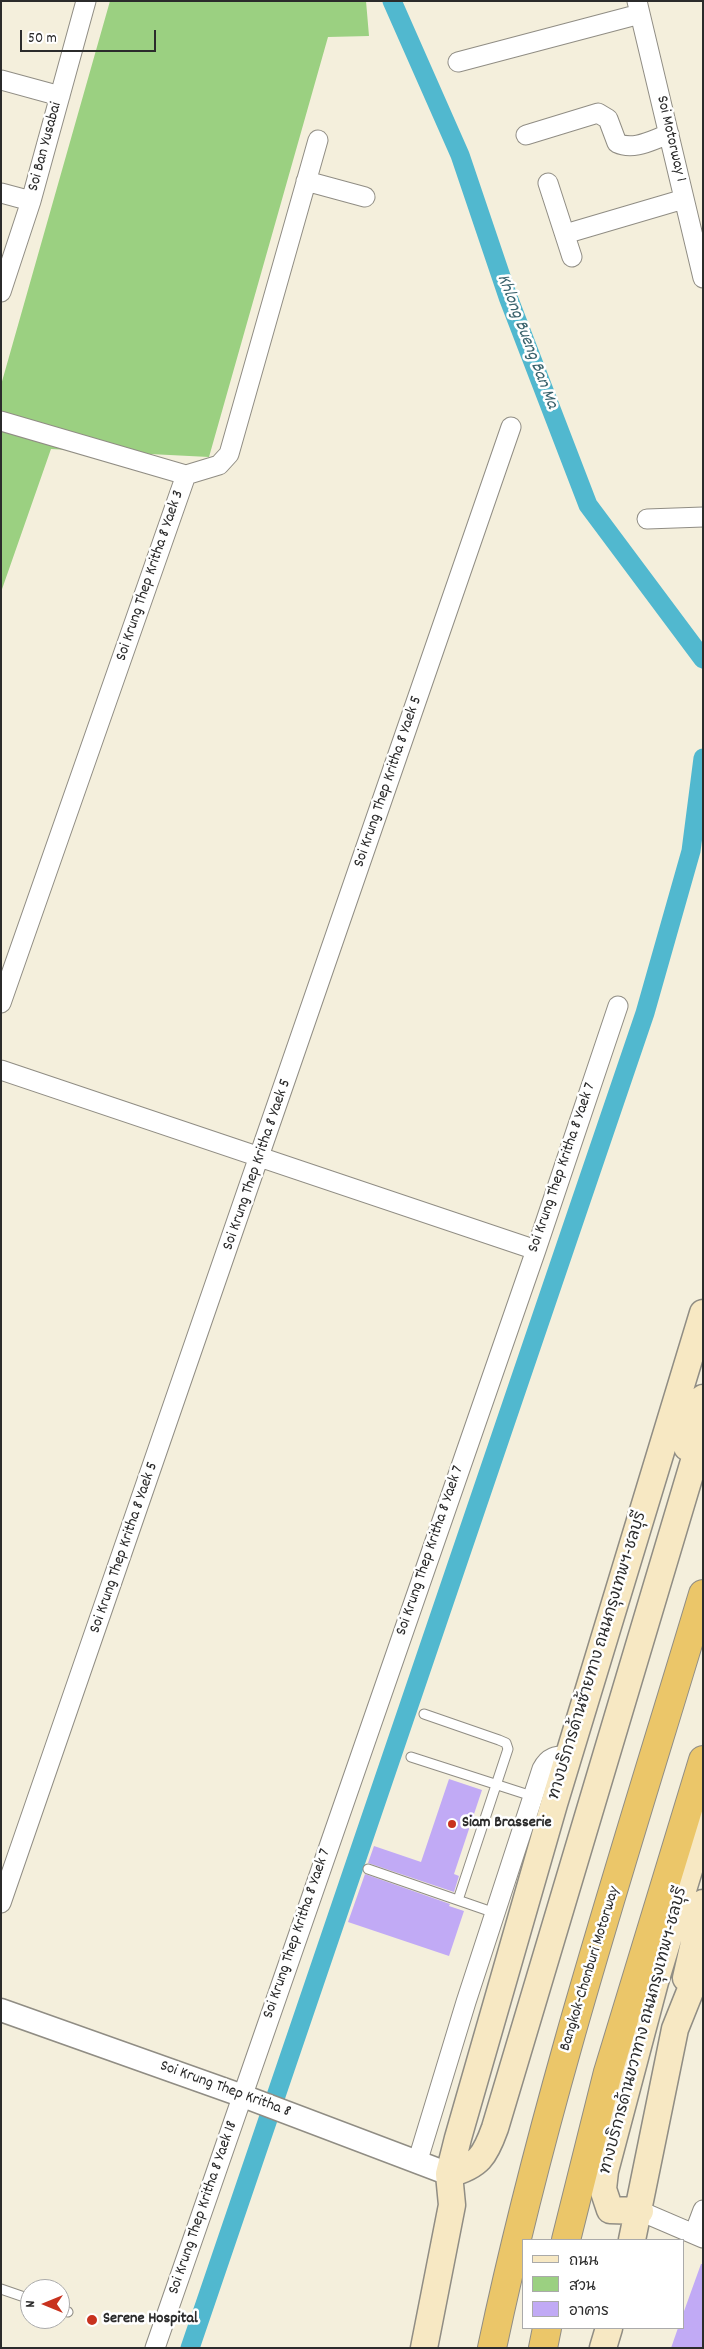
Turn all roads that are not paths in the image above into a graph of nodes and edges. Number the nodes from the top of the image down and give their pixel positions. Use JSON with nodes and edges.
{"nodes":[{"id":1,"x":86,"y":1,"type":"edge"},
{"id":2,"x":638,"y":7,"type":"edge"},
{"id":3,"x":458,"y":62,"type":"dead end"},
{"id":4,"x":1,"y":80,"type":"edge"},
{"id":5,"x":60,"y":96,"type":"junction"},
{"id":6,"x":669,"y":134,"type":"junction"},
{"id":7,"x":526,"y":135,"type":"dead end"},
{"id":8,"x":318,"y":140,"type":"dead end"},
{"id":9,"x":306,"y":181,"type":"junction"},
{"id":10,"x":548,"y":183,"type":"dead end"},
{"id":11,"x":1,"y":193,"type":"edge"},
{"id":12,"x":365,"y":197,"type":"dead end"},
{"id":13,"x":684,"y":199,"type":"junction"},
{"id":14,"x":31,"y":201,"type":"junction"},
{"id":15,"x":565,"y":234,"type":"junction"},
{"id":16,"x":572,"y":257,"type":"dead end"},
{"id":17,"x":703,"y":278,"type":"edge"},
{"id":18,"x":1,"y":292,"type":"edge"},
{"id":19,"x":1,"y":421,"type":"edge"},
{"id":20,"x":511,"y":427,"type":"dead end"},
{"id":21,"x":186,"y":475,"type":"junction"},
{"id":22,"x":703,"y":517,"type":"edge"},
{"id":23,"x":647,"y":519,"type":"dead end"},
{"id":24,"x":1,"y":1003,"type":"edge"},
{"id":25,"x":618,"y":1006,"type":"dead end"},
{"id":26,"x":1,"y":1070,"type":"edge"},
{"id":27,"x":261,"y":1157,"type":"junction"},
{"id":28,"x":536,"y":1250,"type":"junction"},
{"id":29,"x":703,"y":1313,"type":"edge"},
{"id":30,"x":703,"y":1398,"type":"edge"},
{"id":31,"x":703,"y":1431,"type":"edge"},
{"id":32,"x":703,"y":1594,"type":"edge"},
{"id":33,"x":424,"y":1714,"type":"dead end"},
{"id":34,"x":411,"y":1757,"type":"dead end"},
{"id":35,"x":703,"y":1760,"type":"edge"},
{"id":36,"x":498,"y":1784,"type":"junction"},
{"id":37,"x":543,"y":1800,"type":"junction"},
{"id":38,"x":703,"y":1824,"type":"edge"},
{"id":39,"x":368,"y":1869,"type":"dead end"},
{"id":40,"x":527,"y":1899,"type":"junction"},
{"id":41,"x":458,"y":1900,"type":"junction"},
{"id":42,"x":1,"y":1903,"type":"edge"},
{"id":43,"x":703,"y":1903,"type":"edge"},
{"id":44,"x":495,"y":1913,"type":"junction"},
{"id":45,"x":703,"y":1959,"type":"edge"},
{"id":46,"x":506,"y":1972,"type":"junction"},
{"id":47,"x":537,"y":1984,"type":"junction"},
{"id":48,"x":1,"y":2010,"type":"edge"},
{"id":49,"x":675,"y":2029,"type":"junction"},
{"id":50,"x":248,"y":2098,"type":"junction"},
{"id":51,"x":495,"y":2128,"type":"junction"},
{"id":52,"x":458,"y":2138,"type":"junction"},
{"id":53,"x":417,"y":2163,"type":"junction"},
{"id":54,"x":448,"y":2174,"type":"junction"},
{"id":55,"x":703,"y":2210,"type":"edge"},
{"id":56,"x":640,"y":2211,"type":"junction"},
{"id":57,"x":699,"y":2236,"type":"edge"},
{"id":58,"x":566,"y":2239,"type":"edge"},
{"id":59,"x":632,"y":2239,"type":"edge"},
{"id":60,"x":1,"y":2289,"type":"edge"},
{"id":61,"x":20,"y":2296,"type":"edge"},
{"id":62,"x":547,"y":2329,"type":"edge"},
{"id":63,"x":609,"y":2329,"type":"edge"},
{"id":64,"x":154,"y":2348,"type":"edge"},
{"id":65,"x":424,"y":2348,"type":"edge"},
{"id":66,"x":492,"y":2348,"type":"edge"},
{"id":67,"x":543,"y":2348,"type":"edge"},
{"id":68,"x":603,"y":2348,"type":"edge"}],
"edges":[{"from":1,"to":5,"type":"street","name":"Soi Ban Yusabai"},
{"from":2,"to":3,"type":"street"},
{"from":2,"to":6,"type":"street","name":"Soi Motorway 1"},
{"from":4,"to":5,"type":"street"},
{"from":5,"to":14,"type":"street","name":"Soi Ban Yusabai"},
{"from":6,"to":7,"type":"street"},
{"from":6,"to":13,"type":"street","name":"Soi Motorway 1"},
{"from":8,"to":9,"type":"street","name":"Soi Krung Thep Kritha 8 Yaek 3"},
{"from":9,"to":12,"type":"street"},
{"from":9,"to":21,"type":"street","name":"Soi Krung Thep Kritha 8 Yaek 3"},
{"from":10,"to":15,"type":"street"},
{"from":11,"to":14,"type":"street"},
{"from":13,"to":15,"type":"street"},
{"from":13,"to":17,"type":"street","name":"Soi Motorway 1"},
{"from":14,"to":18,"type":"street","name":"Soi Ban Yusabai"},
{"from":15,"to":16,"type":"street"},
{"from":19,"to":21,"type":"street"},
{"from":20,"to":27,"type":"street","name":"Soi Krung Thep Kritha 8 Yaek 5"},
{"from":21,"to":24,"type":"street","name":"Soi Krung Thep Kritha 8 Yaek 3"},
{"from":22,"to":23,"type":"street"},
{"from":25,"to":28,"type":"street","name":"Soi Krung Thep Kritha 8 Yaek 7"},
{"from":26,"to":27,"type":"street"},
{"from":27,"to":28,"type":"street"},
{"from":27,"to":42,"type":"street","name":"Soi Krung Thep Kritha 8 Yaek 5"},
{"from":28,"to":50,"type":"street","name":"Soi Krung Thep Kritha 8 Yaek 7"},
{"from":29,"to":37,"type":"main road","name":"ทางบริการด้านซ้ายทาง ถนนกรุงเทพฯ-ชลบุรี"},
{"from":30,"to":40,"type":"main road"},
{"from":31,"to":47,"type":"main road"},
{"from":32,"to":66,"type":"highway","name":"Bangkok-Chonburi Motorway"},
{"from":33,"to":36,"type":"lane"},
{"from":34,"to":36,"type":"lane"},
{"from":35,"to":58,"type":"highway"},
{"from":36,"to":37,"type":"lane"},
{"from":36,"to":41,"type":"lane"},
{"from":37,"to":40,"type":"main road","name":"ทางบริการด้านซ้ายทาง ถนนกรุงเทพฯ-ชลบุรี"},
{"from":37,"to":44,"type":"street"},
{"from":38,"to":56,"type":"main road","name":"ทางบริการด้านขวาทาง ถนนกรุงเทพฯ-ชลบุรี"},
{"from":39,"to":41,"type":"lane"},
{"from":40,"to":46,"type":"main road","name":"ทางบริการด้านซ้ายทาง ถนนกรุงเทพฯ-ชลบุรี"},
{"from":41,"to":44,"type":"lane"},
{"from":43,"to":49,"type":"main road"},
{"from":44,"to":53,"type":"street"},
{"from":45,"to":49,"type":"main road","name":"ทางบริการด้านขวาทาง ถนนกรุงเทพฯ-ชลบุรี"},
{"from":46,"to":47,"type":"main road"},
{"from":46,"to":52,"type":"main road","name":"ทางบริการด้านซ้ายทาง ถนนกรุงเทพฯ-ชลบุรี"},
{"from":47,"to":51,"type":"main road"},
{"from":48,"to":50,"type":"street","name":"Soi Krung Thep Kritha 8"},
{"from":49,"to":56,"type":"main road","name":"ทางบริการด้านขวาทาง ถนนกรุงเทพฯ-ชลบุรี"},
{"from":50,"to":53,"type":"street","name":"Soi Krung Thep Kritha 8"},
{"from":50,"to":64,"type":"street","name":"Soi Krung Thep Kritha 8 Yaek 18"},
{"from":51,"to":52,"type":"main road"},
{"from":51,"to":54,"type":"main road"},
{"from":52,"to":54,"type":"main road","name":"ทางบริการด้านซ้ายทาง ถนนกรุงเทพฯ-ชลบุรี"},
{"from":53,"to":54,"type":"street","name":"Soi Krung Thep Kritha 8"},
{"from":54,"to":65,"type":"main road","name":"ทางบริการด้านซ้ายทาง ถนนกรุงเทพฯ-ชลบุรี"},
{"from":55,"to":57,"type":"street"},
{"from":56,"to":57,"type":"street"},
{"from":56,"to":59,"type":"main road","name":"ทางบริการด้านขวาทาง ถนนกรุงเทพฯ-ชลบุรี"},
{"from":60,"to":61,"type":"lane"},
{"from":62,"to":67,"type":"highway"},
{"from":63,"to":68,"type":"main road"}]}
